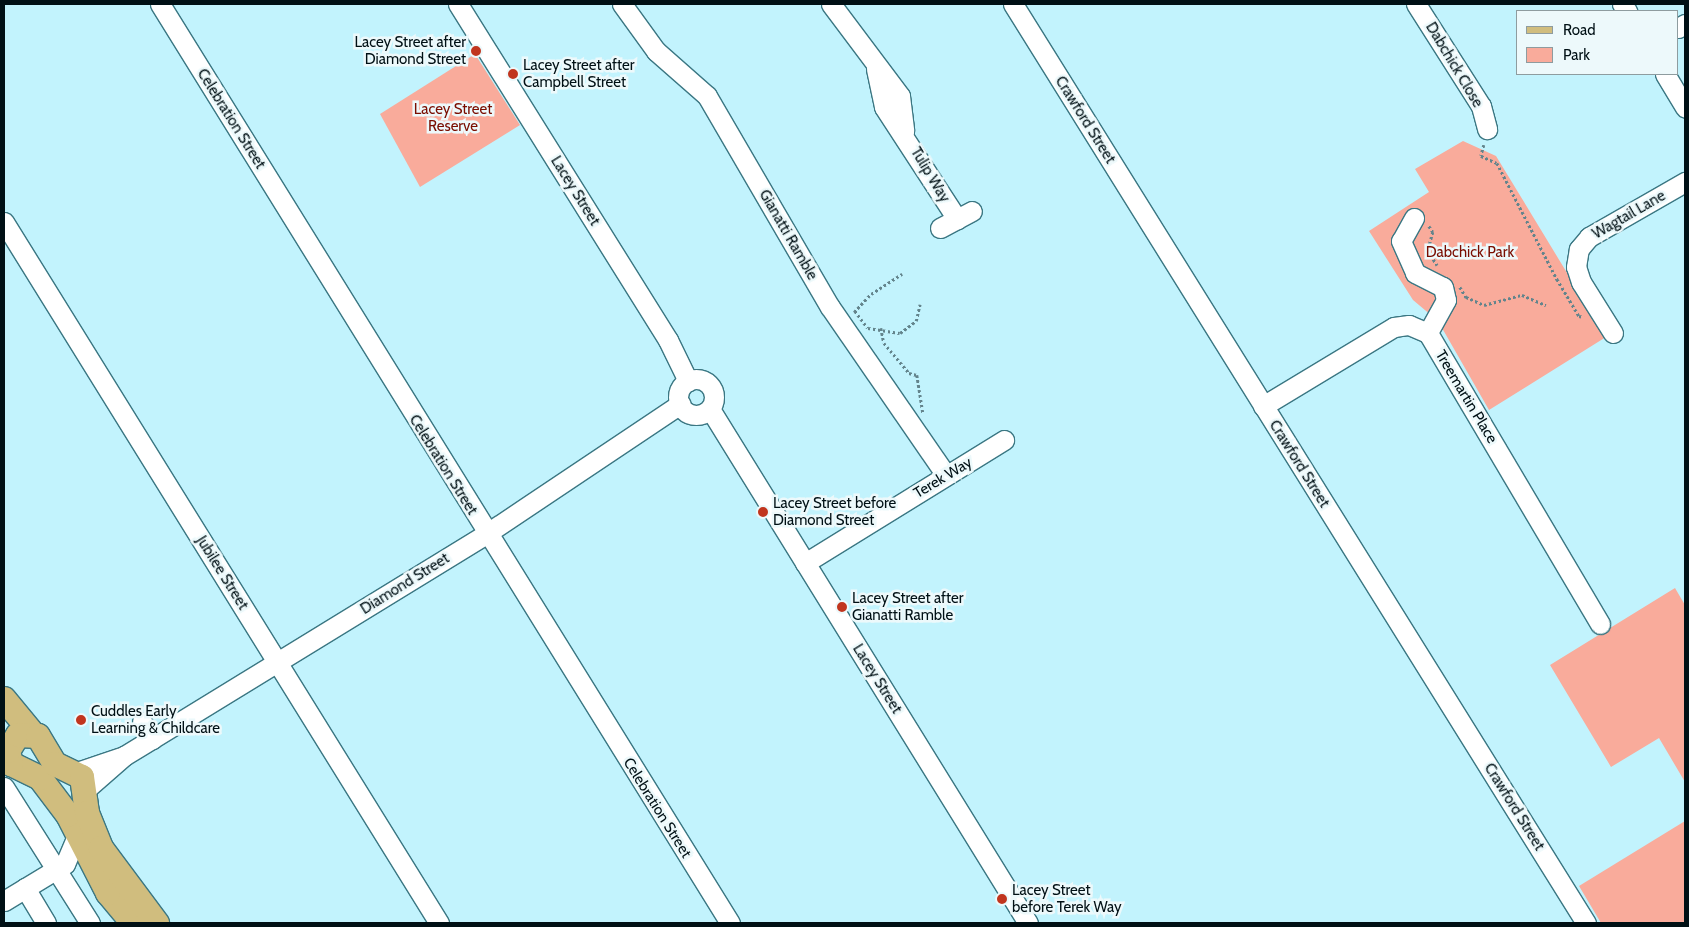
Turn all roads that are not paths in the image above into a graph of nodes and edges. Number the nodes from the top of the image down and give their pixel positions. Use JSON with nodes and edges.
{"nodes":[{"id":1,"x":160,"y":4,"type":"edge"},
{"id":2,"x":458,"y":4,"type":"edge"},
{"id":3,"x":622,"y":4,"type":"edge"},
{"id":4,"x":831,"y":4,"type":"edge"},
{"id":5,"x":1014,"y":4,"type":"edge"},
{"id":6,"x":1416,"y":4,"type":"edge"},
{"id":7,"x":1666,"y":75,"type":"edge"},
{"id":8,"x":1685,"y":107,"type":"edge"},
{"id":9,"x":1487,"y":129,"type":"road end"},
{"id":10,"x":1685,"y":182,"type":"edge"},
{"id":11,"x":1420,"y":220,"type":"road end"},
{"id":12,"x":4,"y":222,"type":"edge"},
{"id":13,"x":940,"y":228,"type":"dead end"},
{"id":14,"x":1613,"y":332,"type":"dead end"},
{"id":15,"x":1428,"y":333,"type":"junction"},
{"id":16,"x":688,"y":381,"type":"junction"},
{"id":17,"x":680,"y":404,"type":"junction"},
{"id":18,"x":1263,"y":406,"type":"junction"},
{"id":19,"x":710,"y":409,"type":"junction"},
{"id":20,"x":1004,"y":440,"type":"dead end"},
{"id":21,"x":946,"y":475,"type":"junction"},
{"id":22,"x":486,"y":534,"type":"junction"},
{"id":23,"x":805,"y":563,"type":"junction"},
{"id":24,"x":1600,"y":624,"type":"dead end"},
{"id":25,"x":278,"y":662,"type":"junction"},
{"id":26,"x":4,"y":699,"type":"edge"},
{"id":27,"x":4,"y":707,"type":"edge"},
{"id":28,"x":142,"y":722,"type":"dead end"},
{"id":29,"x":33,"y":734,"type":"junction"},
{"id":30,"x":152,"y":739,"type":"junction"},
{"id":31,"x":7,"y":767,"type":"edge"},
{"id":32,"x":82,"y":786,"type":"junction"},
{"id":33,"x":56,"y":802,"type":"junction"},
{"id":34,"x":79,"y":831,"type":"junction"},
{"id":35,"x":61,"y":867,"type":"junction"},
{"id":36,"x":115,"y":868,"type":"junction"},
{"id":37,"x":25,"y":888,"type":"junction"},
{"id":38,"x":4,"y":901,"type":"edge"},
{"id":39,"x":46,"y":923,"type":"edge"},
{"id":40,"x":90,"y":923,"type":"edge"},
{"id":41,"x":136,"y":923,"type":"edge"},
{"id":42,"x":157,"y":923,"type":"edge"},
{"id":43,"x":439,"y":923,"type":"edge"},
{"id":44,"x":730,"y":923,"type":"edge"},
{"id":45,"x":1028,"y":923,"type":"edge"},
{"id":46,"x":1586,"y":923,"type":"edge"}],
"edges":[{"from":1,"to":22,"type":"street","name":"Celebration Street"},
{"from":2,"to":16,"type":"street","name":"Lacey Street"},
{"from":3,"to":21,"type":"street","name":"Gianatti Ramble"},
{"from":4,"to":13,"type":"street","name":"Tulip Way"},
{"from":5,"to":18,"type":"street","name":"Crawford Street"},
{"from":6,"to":9,"type":"street","name":"Dabchick Close"},
{"from":7,"to":8,"type":"street"},
{"from":10,"to":14,"type":"street","name":"Wagtail Lane"},
{"from":11,"to":15,"type":"street"},
{"from":12,"to":25,"type":"street","name":"Jubilee Street"},
{"from":15,"to":18,"type":"street","name":"Treemartin Place"},
{"from":15,"to":24,"type":"street","name":"Treemartin Place"},
{"from":16,"to":17,"type":"street"},
{"from":16,"to":19,"type":"street"},
{"from":17,"to":19,"type":"street"},
{"from":17,"to":22,"type":"street","name":"Diamond Street"},
{"from":18,"to":46,"type":"street","name":"Crawford Street"},
{"from":19,"to":23,"type":"street","name":"Lacey Street"},
{"from":20,"to":21,"type":"street","name":"Terek Way"},
{"from":21,"to":23,"type":"street","name":"Terek Way"},
{"from":22,"to":25,"type":"street","name":"Diamond Street"},
{"from":22,"to":44,"type":"street","name":"Celebration Street"},
{"from":23,"to":45,"type":"street","name":"Lacey Street"},
{"from":25,"to":30,"type":"street","name":"Diamond Street"},
{"from":25,"to":43,"type":"street","name":"Jubilee Street"},
{"from":26,"to":29,"type":"main road"},
{"from":27,"to":31,"type":"main road"},
{"from":28,"to":30,"type":"street"},
{"from":29,"to":31,"type":"main road"},
{"from":29,"to":32,"type":"main road"},
{"from":30,"to":32,"type":"street","name":"Diamond Street"},
{"from":31,"to":33,"type":"main road"},
{"from":31,"to":35,"type":"street"},
{"from":32,"to":33,"type":"main road"},
{"from":32,"to":36,"type":"main road"},
{"from":33,"to":34,"type":"main road"},
{"from":34,"to":35,"type":"street"},
{"from":34,"to":41,"type":"main road"},
{"from":35,"to":37,"type":"street"},
{"from":35,"to":40,"type":"street"},
{"from":36,"to":41,"type":"main road"},
{"from":36,"to":42,"type":"main road"},
{"from":37,"to":38,"type":"street"},
{"from":37,"to":39,"type":"street"}]}
